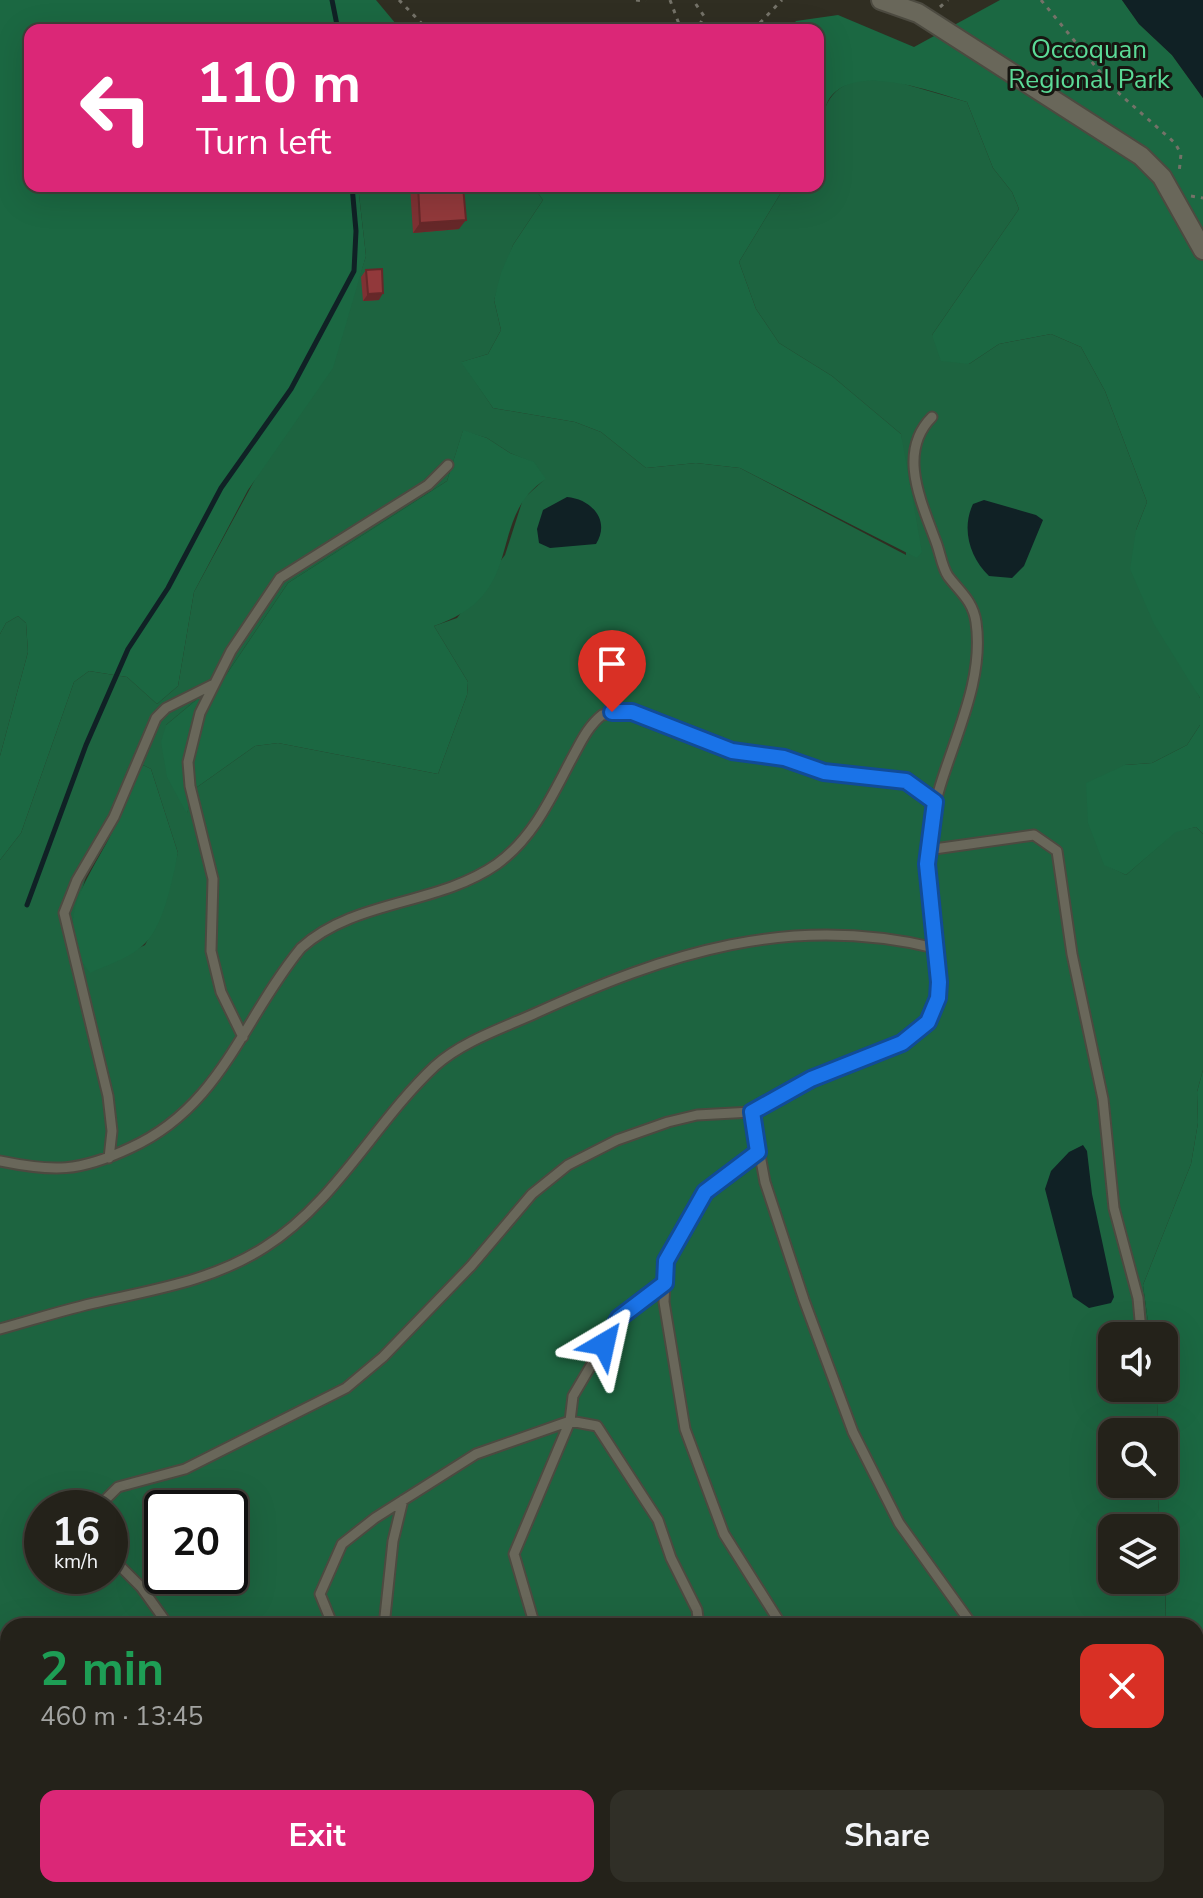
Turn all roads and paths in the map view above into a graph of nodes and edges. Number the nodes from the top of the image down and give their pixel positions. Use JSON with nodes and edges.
{"nodes":[{"id":1,"x":399,"y":0,"type":"edge"},
{"id":2,"x":636,"y":0,"type":"edge"},
{"id":3,"x":670,"y":0,"type":"edge"},
{"id":4,"x":693,"y":0,"type":"edge"},
{"id":5,"x":782,"y":0,"type":"edge"},
{"id":6,"x":881,"y":0,"type":"edge"},
{"id":7,"x":1041,"y":0,"type":"edge"},
{"id":8,"x":646,"y":1,"type":"edge"},
{"id":9,"x":422,"y":24,"type":"edge"},
{"id":10,"x":679,"y":24,"type":"edge"},
{"id":11,"x":700,"y":24,"type":"edge"},
{"id":12,"x":759,"y":24,"type":"edge"},
{"id":13,"x":1181,"y":185,"type":"dead end"},
{"id":14,"x":1188,"y":195,"type":"dead end"},
{"id":15,"x":1203,"y":198,"type":"edge"},
{"id":16,"x":1203,"y":250,"type":"edge"},
{"id":17,"x":932,"y":417,"type":"dead end"},
{"id":18,"x":448,"y":465,"type":"dead end"},
{"id":19,"x":212,"y":685,"type":"junction"},
{"id":20,"x":935,"y":802,"type":"junction"},
{"id":21,"x":927,"y":850,"type":"junction"},
{"id":22,"x":935,"y":948,"type":"junction"},
{"id":23,"x":243,"y":1037,"type":"junction"},
{"id":24,"x":752,"y":1112,"type":"junction"},
{"id":25,"x":758,"y":1152,"type":"junction"},
{"id":26,"x":109,"y":1158,"type":"junction"},
{"id":27,"x":0,"y":1161,"type":"edge"},
{"id":28,"x":665,"y":1283,"type":"junction"},
{"id":29,"x":1140,"y":1320,"type":"dead end"},
{"id":30,"x":0,"y":1329,"type":"edge"},
{"id":31,"x":570,"y":1421,"type":"junction"},
{"id":32,"x":115,"y":1490,"type":"edge"},
{"id":33,"x":403,"y":1500,"type":"junction"},
{"id":34,"x":128,"y":1574,"type":"edge"},
{"id":35,"x":163,"y":1618,"type":"edge"},
{"id":36,"x":330,"y":1618,"type":"edge"},
{"id":37,"x":385,"y":1618,"type":"edge"},
{"id":38,"x":533,"y":1618,"type":"edge"},
{"id":39,"x":698,"y":1618,"type":"edge"},
{"id":40,"x":777,"y":1618,"type":"edge"},
{"id":41,"x":967,"y":1618,"type":"edge"}],
"edges":[{"from":1,"to":9,"type":"path"},
{"from":2,"to":8,"type":"path"},
{"from":3,"to":10,"type":"path"},
{"from":4,"to":11,"type":"path"},
{"from":5,"to":12,"type":"path"},
{"from":6,"to":16,"type":"street"},
{"from":7,"to":13,"type":"path"},
{"from":14,"to":15,"type":"path"},
{"from":17,"to":20,"type":"lane"},
{"from":18,"to":19,"type":"lane"},
{"from":19,"to":23,"type":"lane"},
{"from":19,"to":26,"type":"lane"},
{"from":20,"to":21,"type":"lane"},
{"from":20,"to":23,"type":"lane"},
{"from":21,"to":22,"type":"lane"},
{"from":21,"to":29,"type":"lane"},
{"from":22,"to":24,"type":"lane"},
{"from":22,"to":30,"type":"lane"},
{"from":23,"to":26,"type":"lane"},
{"from":24,"to":25,"type":"lane"},
{"from":24,"to":32,"type":"lane"},
{"from":25,"to":28,"type":"lane"},
{"from":25,"to":41,"type":"lane"},
{"from":26,"to":27,"type":"lane"},
{"from":28,"to":31,"type":"lane"},
{"from":28,"to":40,"type":"lane"},
{"from":31,"to":33,"type":"lane"},
{"from":31,"to":38,"type":"lane"},
{"from":31,"to":39,"type":"lane"},
{"from":33,"to":36,"type":"lane"},
{"from":33,"to":37,"type":"lane"},
{"from":34,"to":35,"type":"lane"}]}
